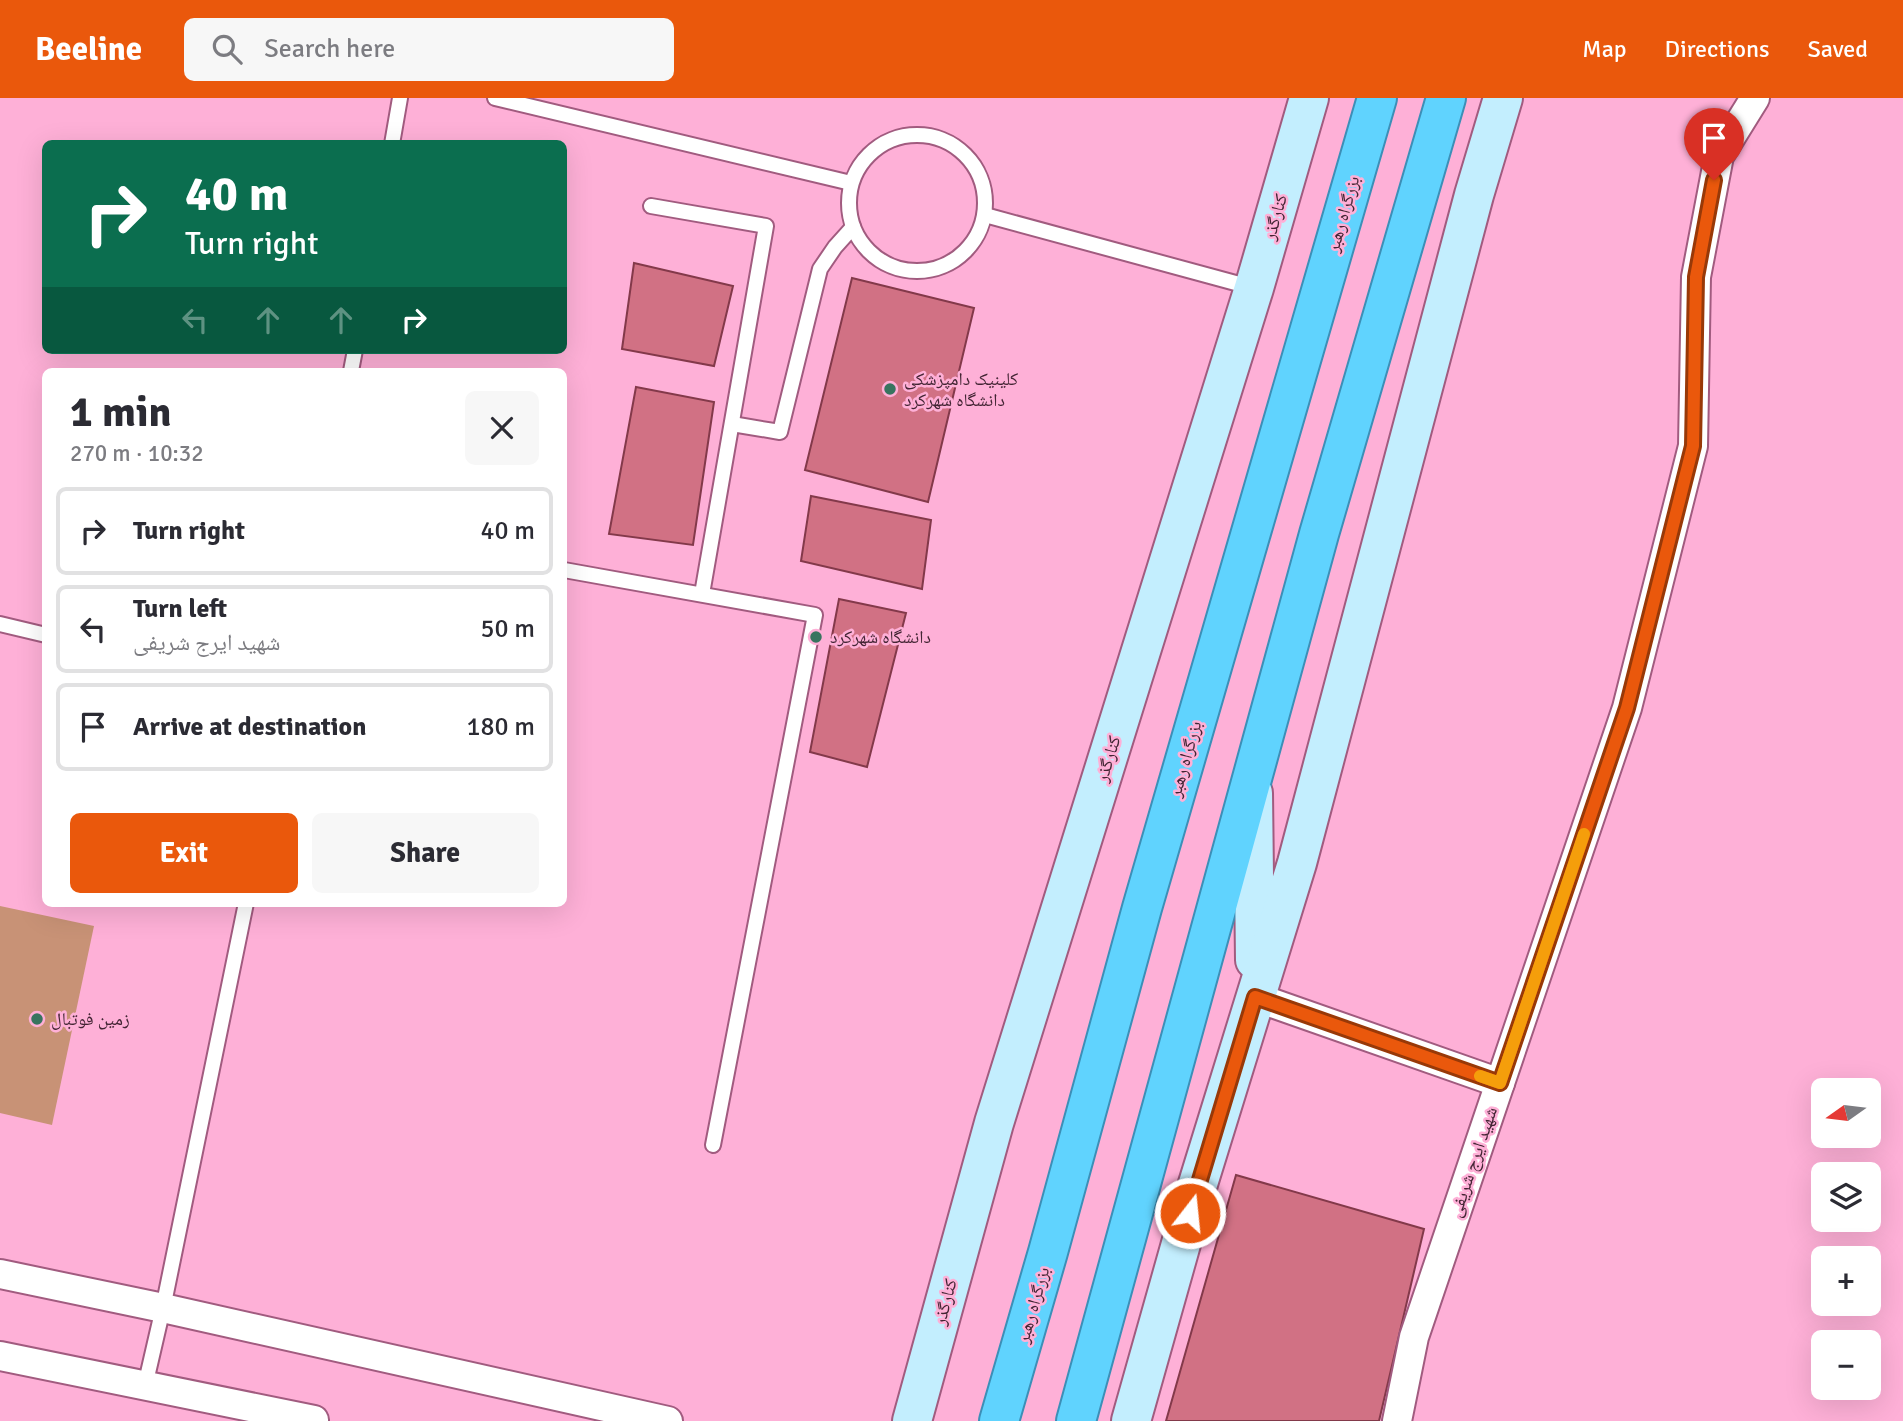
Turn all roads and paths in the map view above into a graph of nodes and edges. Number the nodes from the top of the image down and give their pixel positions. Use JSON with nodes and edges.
{"nodes":[{"id":1,"x":400,"y":98,"type":"edge"},
{"id":2,"x":495,"y":98,"type":"edge"},
{"id":3,"x":1309,"y":98,"type":"edge"},
{"id":4,"x":1377,"y":98,"type":"edge"},
{"id":5,"x":1446,"y":98,"type":"edge"},
{"id":6,"x":1503,"y":98,"type":"edge"},
{"id":7,"x":1755,"y":98,"type":"edge"},
{"id":8,"x":392,"y":140,"type":"edge"},
{"id":9,"x":851,"y":183,"type":"junction"},
{"id":10,"x":651,"y":206,"type":"dead end"},
{"id":11,"x":985,"y":215,"type":"junction"},
{"id":12,"x":853,"y":227,"type":"junction"},
{"id":13,"x":1254,"y":289,"type":"junction"},
{"id":14,"x":732,"y":424,"type":"junction"},
{"id":15,"x":567,"y":571,"type":"edge"},
{"id":16,"x":702,"y":594,"type":"junction"},
{"id":17,"x":0,"y":624,"type":"edge"},
{"id":18,"x":42,"y":634,"type":"edge"},
{"id":19,"x":1253,"y":774,"type":"junction"},
{"id":20,"x":245,"y":907,"type":"edge"},
{"id":21,"x":1255,"y":997,"type":"junction"},
{"id":22,"x":1500,"y":1083,"type":"junction"},
{"id":23,"x":713,"y":1145,"type":"dead end"},
{"id":24,"x":0,"y":1274,"type":"edge"},
{"id":25,"x":163,"y":1308,"type":"junction"},
{"id":26,"x":0,"y":1356,"type":"edge"},
{"id":27,"x":145,"y":1386,"type":"junction"},
{"id":28,"x":315,"y":1421,"type":"edge"},
{"id":29,"x":668,"y":1421,"type":"edge"},
{"id":30,"x":912,"y":1421,"type":"edge"},
{"id":31,"x":999,"y":1421,"type":"edge"},
{"id":32,"x":1076,"y":1421,"type":"edge"},
{"id":33,"x":1131,"y":1421,"type":"edge"},
{"id":34,"x":1397,"y":1421,"type":"edge"}],
"edges":[{"from":1,"to":8,"type":"lane"},
{"from":2,"to":9,"type":"lane"},
{"from":3,"to":13,"type":"main road","name":"کنارگذر"},
{"from":4,"to":31,"type":"highway","name":"بزرگراه رهبر"},
{"from":5,"to":19,"type":"highway"},
{"from":6,"to":21,"type":"main road"},
{"from":7,"to":22,"type":"street","name":"شهید ایرج شریفی"},
{"from":9,"to":11,"type":"lane"},
{"from":9,"to":12,"type":"lane"},
{"from":10,"to":14,"type":"lane"},
{"from":11,"to":12,"type":"lane"},
{"from":11,"to":13,"type":"lane"},
{"from":12,"to":14,"type":"lane"},
{"from":13,"to":30,"type":"main road","name":"کنارگذر"},
{"from":14,"to":16,"type":"lane"},
{"from":15,"to":16,"type":"lane"},
{"from":16,"to":23,"type":"lane"},
{"from":17,"to":18,"type":"lane"},
{"from":19,"to":21,"type":"main road"},
{"from":19,"to":32,"type":"highway"},
{"from":20,"to":25,"type":"lane"},
{"from":21,"to":22,"type":"street"},
{"from":21,"to":33,"type":"main road"},
{"from":22,"to":34,"type":"street","name":"شهید ایرج شریفی"},
{"from":24,"to":25,"type":"street"},
{"from":25,"to":27,"type":"lane"},
{"from":25,"to":29,"type":"street"},
{"from":26,"to":27,"type":"street"},
{"from":27,"to":28,"type":"street"}]}
